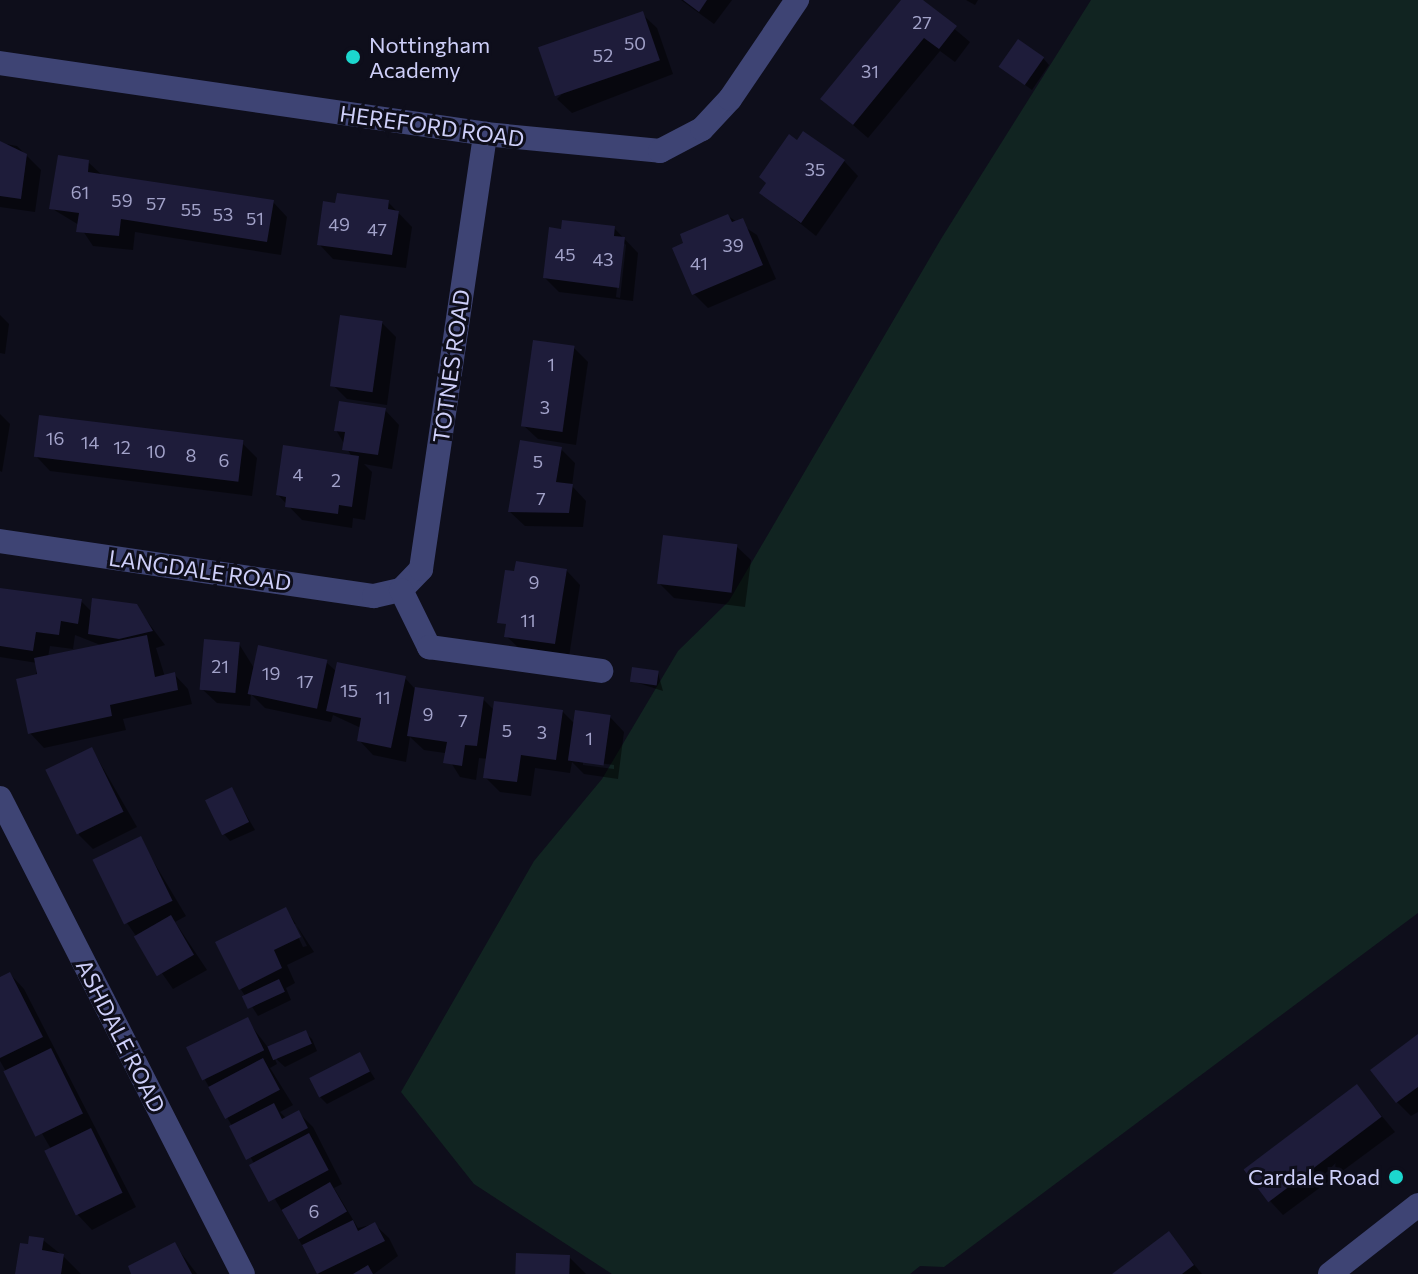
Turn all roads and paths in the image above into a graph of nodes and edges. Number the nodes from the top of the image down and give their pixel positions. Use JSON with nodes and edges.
{"nodes":[{"id":1,"x":797,"y":0,"type":"edge"},
{"id":2,"x":0,"y":63,"type":"edge"},
{"id":3,"x":485,"y":134,"type":"junction"},
{"id":4,"x":0,"y":541,"type":"edge"},
{"id":5,"x":401,"y":590,"type":"junction"},
{"id":6,"x":601,"y":671,"type":"dead end"},
{"id":7,"x":0,"y":798,"type":"edge"},
{"id":8,"x":1418,"y":1205,"type":"edge"},
{"id":9,"x":243,"y":1274,"type":"edge"},
{"id":10,"x":1330,"y":1274,"type":"edge"}],
"edges":[{"from":1,"to":3,"type":"street","name":"HEREFORD ROAD"},
{"from":2,"to":3,"type":"street","name":"HEREFORD ROAD"},
{"from":3,"to":5,"type":"street","name":"TOTNES ROAD"},
{"from":4,"to":5,"type":"street","name":"LANGDALE ROAD"},
{"from":5,"to":6,"type":"street"},
{"from":7,"to":9,"type":"street","name":"ASHDALE ROAD"},
{"from":8,"to":10,"type":"street"}]}
